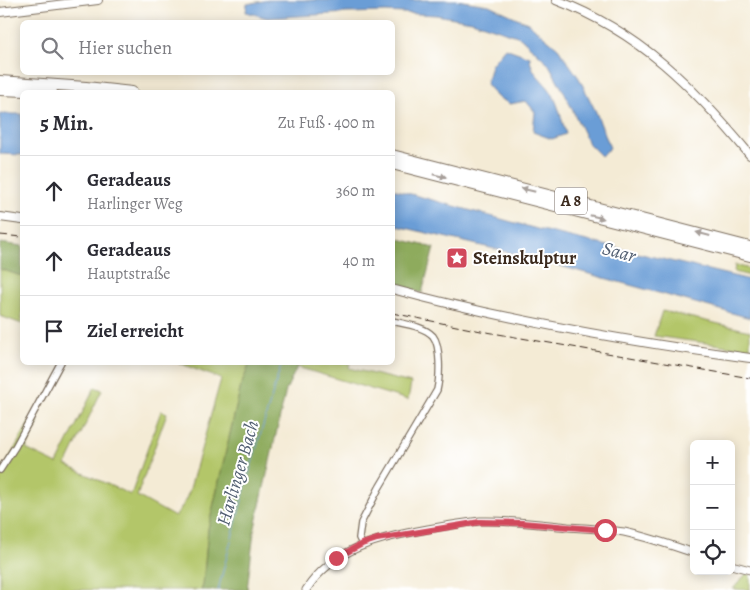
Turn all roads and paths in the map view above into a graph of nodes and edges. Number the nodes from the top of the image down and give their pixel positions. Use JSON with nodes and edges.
{"nodes":[{"id":1,"x":98,"y":0,"type":"edge"},
{"id":2,"x":556,"y":0,"type":"edge"},
{"id":3,"x":0,"y":12,"type":"edge"},
{"id":4,"x":0,"y":81,"type":"edge"},
{"id":5,"x":0,"y":90,"type":"edge"},
{"id":6,"x":117,"y":90,"type":"edge"},
{"id":7,"x":20,"y":91,"type":"edge"},
{"id":8,"x":750,"y":155,"type":"edge"},
{"id":9,"x":395,"y":156,"type":"edge"},
{"id":10,"x":395,"y":165,"type":"edge"},
{"id":11,"x":0,"y":217,"type":"edge"},
{"id":12,"x":20,"y":220,"type":"edge"},
{"id":13,"x":750,"y":247,"type":"edge"},
{"id":14,"x":750,"y":256,"type":"edge"},
{"id":15,"x":395,"y":290,"type":"edge"},
{"id":16,"x":395,"y":322,"type":"edge"},
{"id":17,"x":750,"y":358,"type":"edge"},
{"id":18,"x":59,"y":365,"type":"edge"},
{"id":19,"x":0,"y":470,"type":"edge"},
{"id":20,"x":362,"y":544,"type":"junction"},
{"id":21,"x":690,"y":552,"type":"edge"},
{"id":22,"x":735,"y":566,"type":"edge"},
{"id":23,"x":750,"y":570,"type":"edge"},
{"id":24,"x":306,"y":590,"type":"edge"}],
"edges":[{"from":1,"to":3,"type":"main road"},
{"from":2,"to":8,"type":"main road"},
{"from":4,"to":6,"type":"highway"},
{"from":5,"to":7,"type":"highway"},
{"from":13,"to":9,"type":"highway","number":"A 8","one_way":true},
{"from":10,"to":14,"type":"highway","number":"A 8","one_way":true},
{"from":11,"to":12,"type":"main road"},
{"from":15,"to":17,"type":"main road"},
{"from":16,"to":20,"type":"street"},
{"from":18,"to":19,"type":"street"},
{"from":20,"to":21,"type":"street"},
{"from":20,"to":24,"type":"street"},
{"from":22,"to":23,"type":"street"}]}
